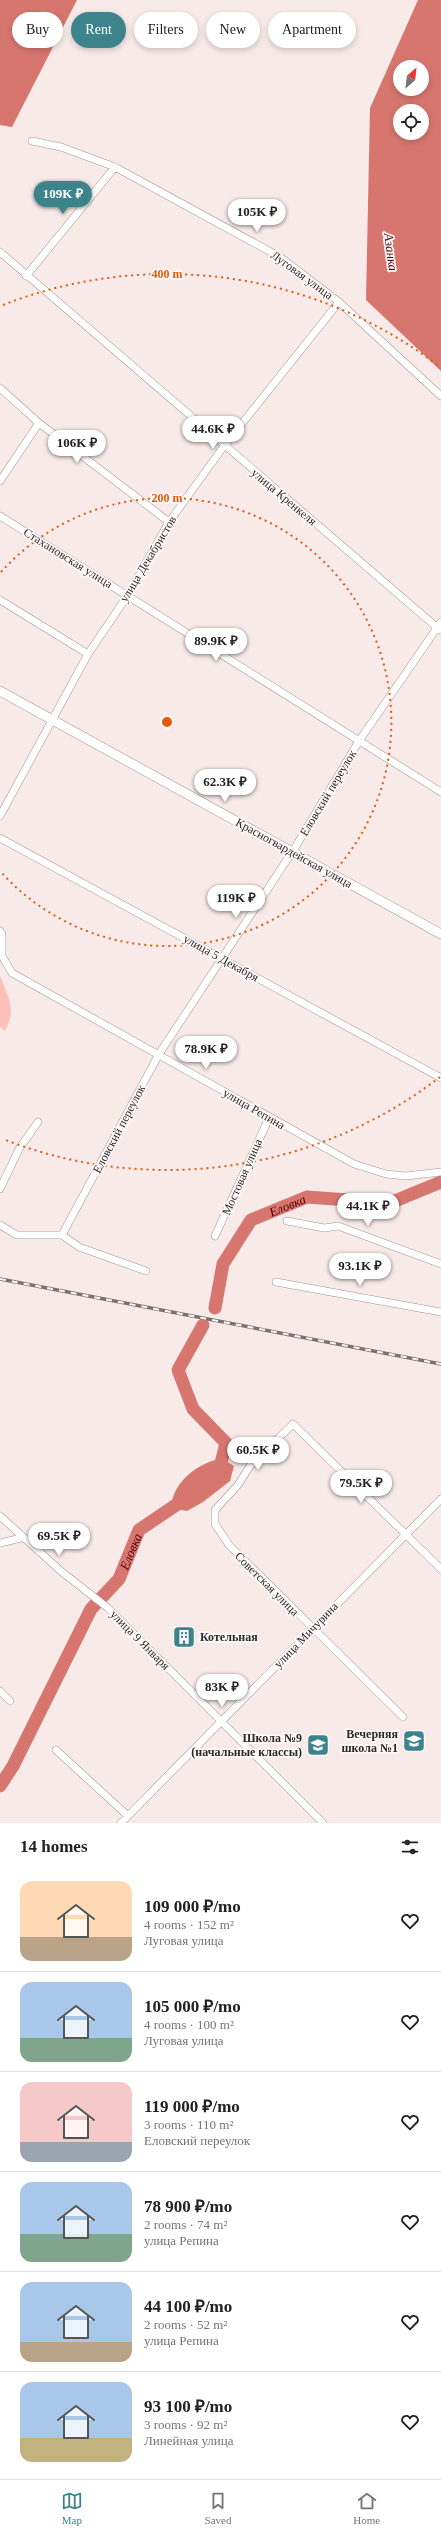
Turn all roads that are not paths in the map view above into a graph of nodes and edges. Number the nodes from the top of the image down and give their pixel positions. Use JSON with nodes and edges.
{"nodes":[{"id":1,"x":32,"y":141,"type":"dead end"},
{"id":2,"x":115,"y":167,"type":"junction"},
{"id":3,"x":0,"y":252,"type":"edge"},
{"id":4,"x":26,"y":276,"type":"junction"},
{"id":5,"x":339,"y":302,"type":"junction"},
{"id":6,"x":0,"y":388,"type":"edge"},
{"id":7,"x":441,"y":396,"type":"edge"},
{"id":8,"x":39,"y":423,"type":"junction"},
{"id":9,"x":224,"y":446,"type":"junction"},
{"id":10,"x":0,"y":481,"type":"edge"},
{"id":11,"x":0,"y":516,"type":"edge"},
{"id":12,"x":169,"y":522,"type":"junction"},
{"id":13,"x":128,"y":594,"type":"junction"},
{"id":14,"x":0,"y":600,"type":"edge"},
{"id":15,"x":440,"y":627,"type":"edge"},
{"id":16,"x":88,"y":654,"type":"junction"},
{"id":17,"x":0,"y":691,"type":"edge"},
{"id":18,"x":52,"y":719,"type":"junction"},
{"id":19,"x":359,"y":741,"type":"junction"},
{"id":20,"x":441,"y":792,"type":"edge"},
{"id":21,"x":0,"y":816,"type":"edge"},
{"id":22,"x":0,"y":838,"type":"edge"},
{"id":23,"x":292,"y":852,"type":"junction"},
{"id":24,"x":0,"y":931,"type":"edge"},
{"id":25,"x":441,"y":934,"type":"edge"},
{"id":26,"x":221,"y":958,"type":"junction"},
{"id":27,"x":160,"y":1054,"type":"junction"},
{"id":28,"x":441,"y":1078,"type":"edge"},
{"id":29,"x":269,"y":1118,"type":"junction"},
{"id":30,"x":38,"y":1122,"type":"dead end"},
{"id":31,"x":441,"y":1172,"type":"edge"},
{"id":32,"x":0,"y":1188,"type":"edge"},
{"id":33,"x":287,"y":1220,"type":"dead end"},
{"id":34,"x":0,"y":1225,"type":"edge"},
{"id":35,"x":62,"y":1235,"type":"junction"},
{"id":36,"x":215,"y":1236,"type":"dead end"},
{"id":37,"x":441,"y":1264,"type":"edge"},
{"id":38,"x":146,"y":1271,"type":"dead end"},
{"id":39,"x":276,"y":1282,"type":"dead end"},
{"id":40,"x":441,"y":1312,"type":"edge"},
{"id":41,"x":441,"y":1499,"type":"edge"},
{"id":42,"x":0,"y":1516,"type":"edge"},
{"id":43,"x":405,"y":1534,"type":"junction"},
{"id":44,"x":22,"y":1538,"type":"junction"},
{"id":45,"x":0,"y":1542,"type":"edge"},
{"id":46,"x":441,"y":1569,"type":"edge"},
{"id":47,"x":312,"y":1628,"type":"junction"},
{"id":48,"x":0,"y":1691,"type":"edge"},
{"id":49,"x":10,"y":1700,"type":"dead end"},
{"id":50,"x":403,"y":1716,"type":"dead end"},
{"id":51,"x":222,"y":1722,"type":"junction"},
{"id":52,"x":56,"y":1750,"type":"dead end"},
{"id":53,"x":128,"y":1816,"type":"junction"},
{"id":54,"x":121,"y":1823,"type":"edge"},
{"id":55,"x":323,"y":1823,"type":"edge"}],
"edges":[{"from":1,"to":2,"type":"street","name":"Луговая улица"},
{"from":2,"to":4,"type":"street"},
{"from":2,"to":5,"type":"street","name":"Луговая улица"},
{"from":3,"to":4,"type":"street","name":"улица Кренкеля"},
{"from":4,"to":9,"type":"street","name":"улица Кренкеля"},
{"from":5,"to":7,"type":"street","name":"Луговая улица"},
{"from":5,"to":9,"type":"street","name":"улица Декабристов"},
{"from":6,"to":8,"type":"street"},
{"from":8,"to":10,"type":"street"},
{"from":8,"to":12,"type":"street"},
{"from":9,"to":12,"type":"street","name":"улица Декабристов"},
{"from":9,"to":15,"type":"street","name":"улица Кренкеля"},
{"from":11,"to":13,"type":"street","name":"Стахановская улица"},
{"from":12,"to":13,"type":"street","name":"улица Декабристов"},
{"from":13,"to":16,"type":"street","name":"улица Декабристов"},
{"from":13,"to":19,"type":"street","name":"Стахановская улица"},
{"from":14,"to":16,"type":"street"},
{"from":15,"to":19,"type":"street","name":"Еловский переулок"},
{"from":16,"to":18,"type":"street","name":"улица Декабристов"},
{"from":17,"to":18,"type":"main road","name":"Красногвардейская улица"},
{"from":18,"to":21,"type":"street","name":"улица Декабристов"},
{"from":18,"to":23,"type":"main road","name":"Красногвардейская улица"},
{"from":19,"to":20,"type":"street","name":"Стахановская улица"},
{"from":19,"to":23,"type":"street","name":"Еловский переулок"},
{"from":22,"to":26,"type":"street","name":"улица 5 Декабря"},
{"from":23,"to":25,"type":"main road","name":"Красногвардейская улица"},
{"from":23,"to":26,"type":"street","name":"Еловский переулок"},
{"from":24,"to":27,"type":"street","name":"улица Репина"},
{"from":26,"to":27,"type":"street","name":"Еловский переулок"},
{"from":26,"to":28,"type":"street","name":"улица 5 Декабря"},
{"from":27,"to":29,"type":"street","name":"улица Репина"},
{"from":27,"to":35,"type":"street","name":"Еловский переулок"},
{"from":29,"to":31,"type":"street","name":"улица Репина"},
{"from":29,"to":36,"type":"street","name":"Мостовая улица"},
{"from":30,"to":32,"type":"street"},
{"from":33,"to":37,"type":"street"},
{"from":34,"to":35,"type":"street"},
{"from":35,"to":38,"type":"street"},
{"from":39,"to":40,"type":"street"},
{"from":41,"to":43,"type":"street","name":"улица Мичурина"},
{"from":42,"to":44,"type":"street","name":"улица 9 Января"},
{"from":43,"to":46,"type":"street"},
{"from":43,"to":47,"type":"street","name":"улица Мичурина"},
{"from":43,"to":47,"type":"street","name":"Советская улица"},
{"from":44,"to":45,"type":"street"},
{"from":44,"to":51,"type":"street","name":"улица 9 Января"},
{"from":47,"to":50,"type":"street","name":"Советская улица"},
{"from":47,"to":51,"type":"street","name":"улица Мичурина"},
{"from":48,"to":49,"type":"street"},
{"from":51,"to":53,"type":"street","name":"улица Мичурина"},
{"from":51,"to":55,"type":"street","name":"улица 9 Января"},
{"from":52,"to":53,"type":"street"},
{"from":53,"to":54,"type":"street","name":"улица Мичурина"}]}
